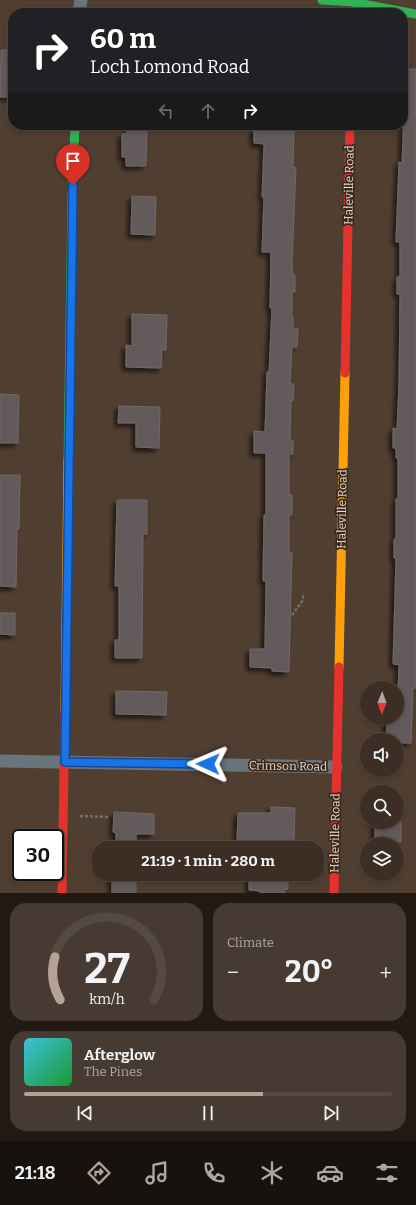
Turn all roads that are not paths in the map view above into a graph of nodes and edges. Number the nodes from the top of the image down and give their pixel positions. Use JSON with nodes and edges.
{"nodes":[{"id":1,"x":322,"y":0,"type":"edge"},
{"id":2,"x":352,"y":5,"type":"edge"},
{"id":3,"x":373,"y":8,"type":"edge"},
{"id":4,"x":75,"y":130,"type":"edge"},
{"id":5,"x":350,"y":130,"type":"edge"},
{"id":6,"x":0,"y":761,"type":"edge"},
{"id":7,"x":65,"y":762,"type":"junction"},
{"id":8,"x":336,"y":767,"type":"junction"},
{"id":9,"x":62,"y":893,"type":"edge"},
{"id":10,"x":334,"y":893,"type":"edge"}],
"edges":[{"from":1,"to":2,"type":"street"},
{"from":2,"to":3,"type":"street"},
{"from":4,"to":7,"type":"street"},
{"from":5,"to":8,"type":"street","name":"Haleville Road"},
{"from":6,"to":7,"type":"street","name":"Crimson Road"},
{"from":7,"to":8,"type":"street","name":"Crimson Road"},
{"from":7,"to":9,"type":"street"},
{"from":8,"to":10,"type":"street","name":"Haleville Road"}]}
